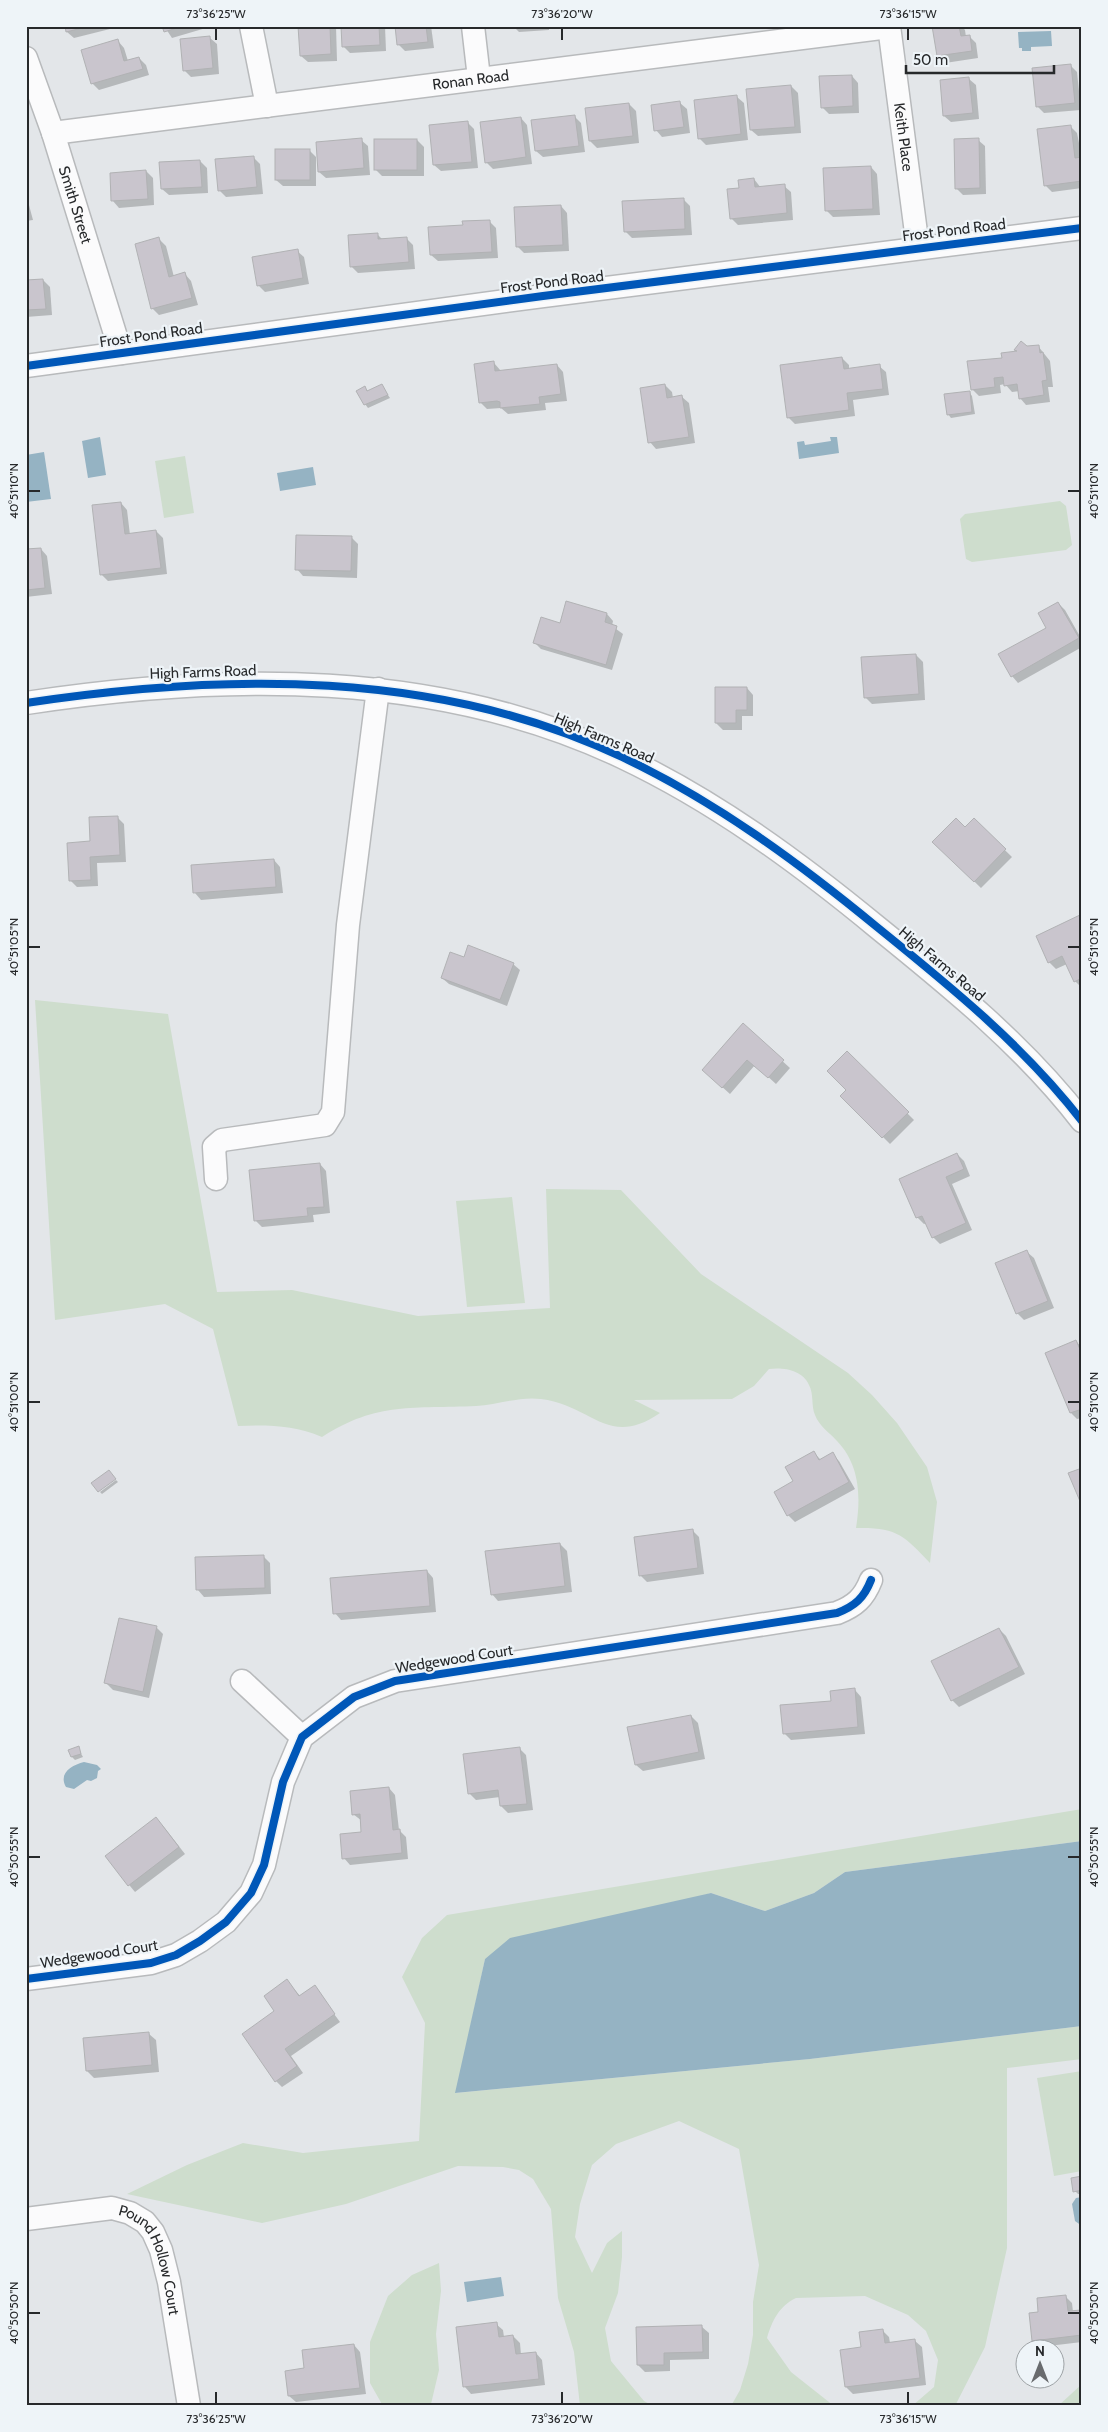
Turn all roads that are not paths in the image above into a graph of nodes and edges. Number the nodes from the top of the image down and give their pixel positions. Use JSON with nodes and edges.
{"nodes":[{"id":1,"x":251,"y":26,"type":"edge"},
{"id":2,"x":473,"y":26,"type":"edge"},
{"id":3,"x":889,"y":26,"type":"edge"},
{"id":4,"x":26,"y":58,"type":"edge"},
{"id":5,"x":479,"y":78,"type":"junction"},
{"id":6,"x":267,"y":106,"type":"junction"},
{"id":7,"x":53,"y":133,"type":"junction"},
{"id":8,"x":1082,"y":228,"type":"edge"},
{"id":9,"x":918,"y":248,"type":"junction"},
{"id":10,"x":121,"y":353,"type":"junction"},
{"id":11,"x":26,"y":366,"type":"edge"},
{"id":12,"x":378,"y":688,"type":"junction"},
{"id":13,"x":26,"y":703,"type":"edge"},
{"id":14,"x":1082,"y":1121,"type":"edge"},
{"id":15,"x":216,"y":1179,"type":"dead end"},
{"id":16,"x":871,"y":1580,"type":"dead end"},
{"id":17,"x":242,"y":1681,"type":"dead end"},
{"id":18,"x":302,"y":1737,"type":"junction"},
{"id":19,"x":26,"y":1979,"type":"edge"},
{"id":20,"x":26,"y":2218,"type":"edge"},
{"id":21,"x":189,"y":2406,"type":"edge"}],
"edges":[{"from":1,"to":6,"type":"street"},
{"from":2,"to":5,"type":"street"},
{"from":3,"to":5,"type":"street","name":"Ronan Road"},
{"from":3,"to":9,"type":"street","name":"Keith Place"},
{"from":4,"to":7,"type":"street","name":"Smith Street"},
{"from":5,"to":6,"type":"street","name":"Ronan Road"},
{"from":6,"to":7,"type":"street","name":"Ronan Road"},
{"from":7,"to":10,"type":"street","name":"Smith Street"},
{"from":8,"to":9,"type":"street","name":"Frost Pond Road"},
{"from":9,"to":10,"type":"street","name":"Frost Pond Road"},
{"from":10,"to":11,"type":"street","name":"Frost Pond Road"},
{"from":12,"to":13,"type":"street","name":"High Farms Road"},
{"from":12,"to":14,"type":"street","name":"High Farms Road"},
{"from":12,"to":15,"type":"street"},
{"from":16,"to":18,"type":"street","name":"Wedgewood Court"},
{"from":17,"to":18,"type":"street"},
{"from":18,"to":19,"type":"street","name":"Wedgewood Court"},
{"from":20,"to":21,"type":"street","name":"Pound Hollow Court"}]}
